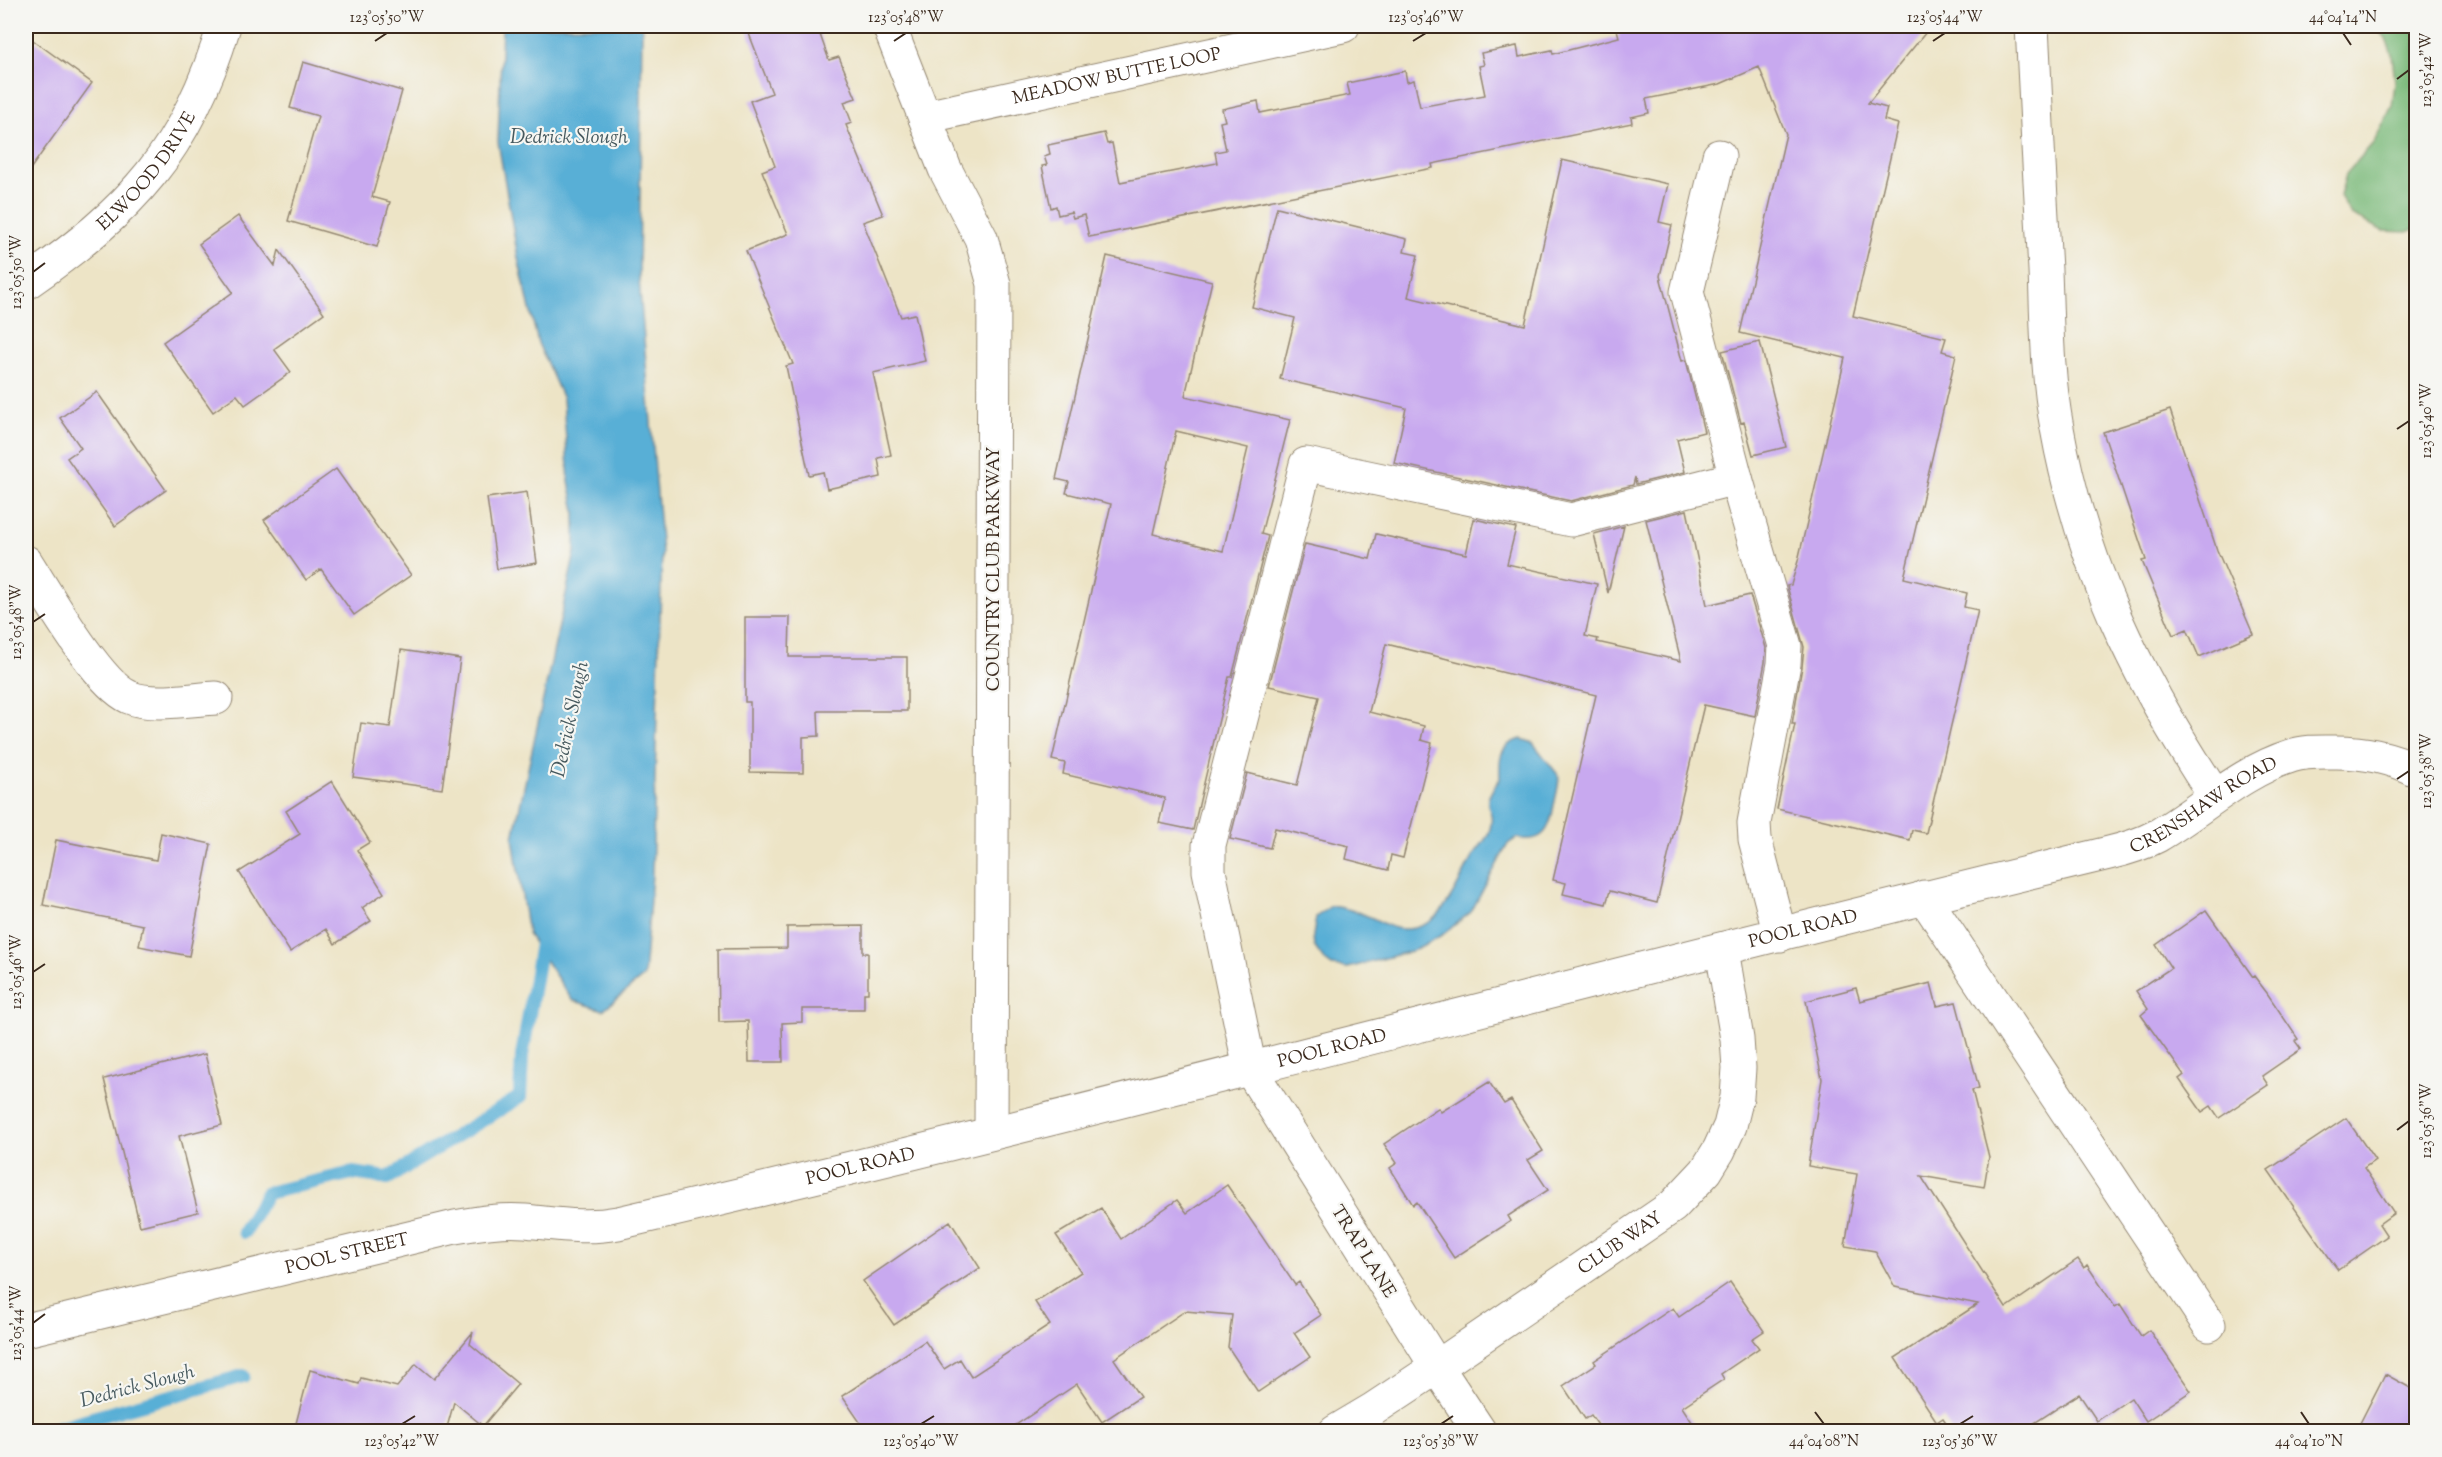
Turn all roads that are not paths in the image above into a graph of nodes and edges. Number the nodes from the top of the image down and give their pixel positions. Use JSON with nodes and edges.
{"nodes":[{"id":1,"x":224,"y":26,"type":"edge"},
{"id":2,"x":889,"y":26,"type":"edge"},
{"id":3,"x":1343,"y":26,"type":"edge"},
{"id":4,"x":2032,"y":26,"type":"edge"},
{"id":5,"x":925,"y":117,"type":"junction"},
{"id":6,"x":1719,"y":156,"type":"dead end"},
{"id":7,"x":26,"y":283,"type":"edge"},
{"id":8,"x":1736,"y":478,"type":"junction"},
{"id":9,"x":26,"y":562,"type":"edge"},
{"id":10,"x":216,"y":698,"type":"dead end"},
{"id":11,"x":2416,"y":770,"type":"edge"},
{"id":12,"x":2215,"y":796,"type":"junction"},
{"id":13,"x":1989,"y":882,"type":"joint"},
{"id":14,"x":1924,"y":897,"type":"junction"},
{"id":15,"x":1780,"y":935,"type":"junction"},
{"id":16,"x":1722,"y":950,"type":"junction"},
{"id":17,"x":1250,"y":1069,"type":"junction"},
{"id":18,"x":991,"y":1132,"type":"junction"},
{"id":19,"x":672,"y":1210,"type":"joint"},
{"id":20,"x":2209,"y":1325,"type":"dead end"},
{"id":21,"x":26,"y":1330,"type":"edge"},
{"id":22,"x":1437,"y":1367,"type":"junction"},
{"id":23,"x":1335,"y":1431,"type":"edge"},
{"id":24,"x":1480,"y":1431,"type":"edge"}],
"edges":[{"from":1,"to":7,"type":"street","name":"ELWOOD DRIVE"},
{"from":2,"to":5,"type":"street","name":"COUNTRY CLUB PARKWAY"},
{"from":3,"to":5,"type":"street","name":"MEADOW BUTTE LOOP"},
{"from":4,"to":12,"type":"street"},
{"from":5,"to":18,"type":"street","name":"COUNTRY CLUB PARKWAY"},
{"from":6,"to":8,"type":"street"},
{"from":8,"to":15,"type":"street"},
{"from":8,"to":17,"type":"street"},
{"from":9,"to":10,"type":"street"},
{"from":11,"to":12,"type":"street","name":"CRENSHAW ROAD"},
{"from":12,"to":13,"type":"street","name":"CRENSHAW ROAD"},
{"from":13,"to":14,"type":"street","name":"POOL ROAD"},
{"from":14,"to":15,"type":"street","name":"POOL ROAD"},
{"from":14,"to":20,"type":"street"},
{"from":15,"to":16,"type":"street","name":"POOL ROAD"},
{"from":16,"to":17,"type":"street","name":"POOL ROAD"},
{"from":16,"to":22,"type":"street","name":"CLUB WAY"},
{"from":17,"to":18,"type":"street","name":"POOL ROAD"},
{"from":17,"to":22,"type":"street","name":"TRAP LANE"},
{"from":18,"to":19,"type":"street","name":"POOL ROAD"},
{"from":19,"to":21,"type":"street","name":"POOL STREET"},
{"from":22,"to":23,"type":"street","name":"CLUB WAY"},
{"from":22,"to":24,"type":"street","name":"TRAP LANE"}]}
